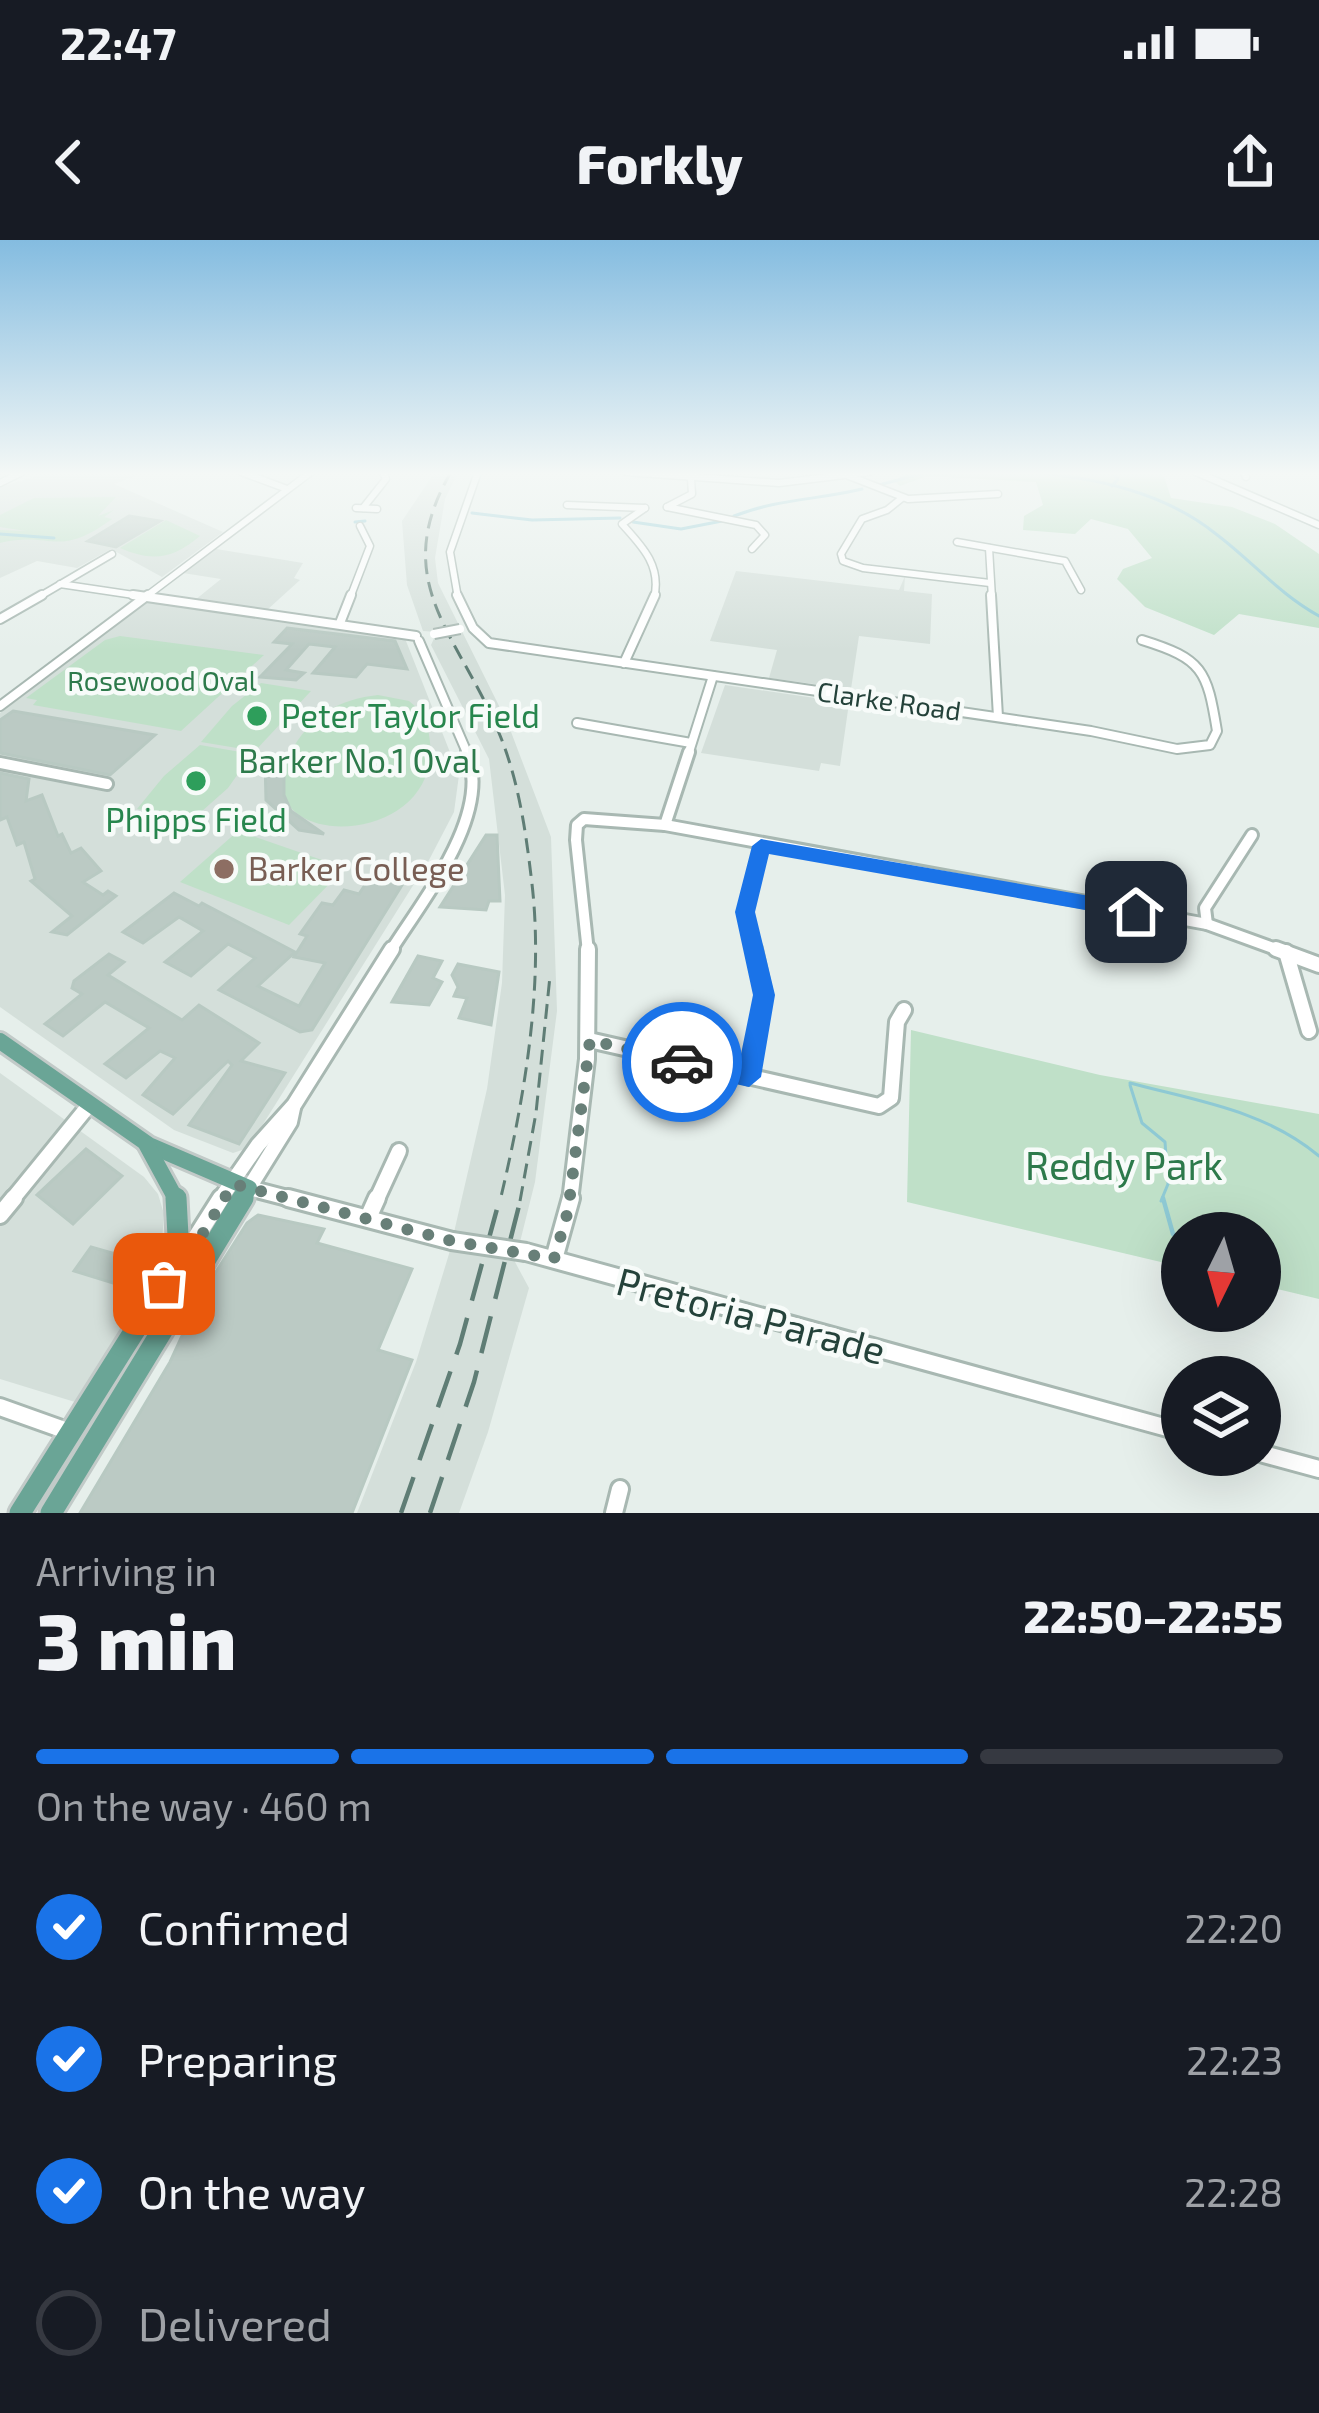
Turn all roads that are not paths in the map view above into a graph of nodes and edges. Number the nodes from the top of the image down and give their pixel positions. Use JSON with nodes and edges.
{"nodes":[{"id":1,"x":231,"y":531,"type":"edge"},
{"id":2,"x":363,"y":531,"type":"edge"},
{"id":3,"x":459,"y":531,"type":"edge"},
{"id":4,"x":629,"y":531,"type":"edge"},
{"id":5,"x":762,"y":531,"type":"edge"},
{"id":6,"x":855,"y":531,"type":"edge"},
{"id":7,"x":957,"y":542,"type":"dead end"},
{"id":8,"x":989,"y":548,"type":"junction"},
{"id":9,"x":752,"y":549,"type":"dead end"},
{"id":10,"x":112,"y":554,"type":"dead end"},
{"id":11,"x":990,"y":583,"type":"junction"},
{"id":12,"x":60,"y":584,"type":"junction"},
{"id":13,"x":1081,"y":590,"type":"dead end"},
{"id":14,"x":145,"y":596,"type":"junction"},
{"id":15,"x":0,"y":619,"type":"edge"},
{"id":16,"x":340,"y":623,"type":"junction"},
{"id":17,"x":465,"y":627,"type":"junction"},
{"id":18,"x":424,"y":637,"type":"junction"},
{"id":19,"x":1142,"y":640,"type":"dead end"},
{"id":20,"x":624,"y":663,"type":"junction"},
{"id":21,"x":713,"y":676,"type":"junction"},
{"id":22,"x":0,"y":706,"type":"edge"},
{"id":23,"x":998,"y":717,"type":"junction"},
{"id":24,"x":577,"y":723,"type":"dead end"},
{"id":25,"x":691,"y":743,"type":"junction"},
{"id":26,"x":0,"y":764,"type":"edge"},
{"id":27,"x":107,"y":784,"type":"dead end"},
{"id":28,"x":665,"y":825,"type":"junction"},
{"id":29,"x":1252,"y":836,"type":"dead end"},
{"id":30,"x":761,"y":846,"type":"junction"},
{"id":31,"x":1207,"y":924,"type":"junction"},
{"id":32,"x":1286,"y":952,"type":"junction"},
{"id":33,"x":1319,"y":965,"type":"edge"},
{"id":34,"x":904,"y":1010,"type":"dead end"},
{"id":35,"x":1309,"y":1031,"type":"dead end"},
{"id":36,"x":590,"y":1040,"type":"junction"},
{"id":37,"x":0,"y":1041,"type":"edge"},
{"id":38,"x":749,"y":1077,"type":"junction"},
{"id":39,"x":90,"y":1104,"type":"junction"},
{"id":40,"x":146,"y":1144,"type":"junction"},
{"id":41,"x":399,"y":1151,"type":"dead end"},
{"id":42,"x":241,"y":1186,"type":"junction"},
{"id":43,"x":0,"y":1214,"type":"edge"},
{"id":44,"x":368,"y":1218,"type":"junction"},
{"id":45,"x":554,"y":1259,"type":"junction"},
{"id":46,"x":164,"y":1284,"type":"junction"},
{"id":47,"x":0,"y":1407,"type":"edge"},
{"id":48,"x":1161,"y":1426,"type":"edge"},
{"id":49,"x":70,"y":1432,"type":"junction"},
{"id":50,"x":1281,"y":1459,"type":"edge"},
{"id":51,"x":1319,"y":1469,"type":"edge"},
{"id":52,"x":620,"y":1489,"type":"dead end"},
{"id":53,"x":20,"y":1513,"type":"edge"},
{"id":54,"x":51,"y":1513,"type":"edge"},
{"id":55,"x":614,"y":1513,"type":"edge"}],
"edges":[{"from":1,"to":14,"type":"street"},
{"from":2,"to":16,"type":"street"},
{"from":3,"to":17,"type":"street"},
{"from":4,"to":20,"type":"street"},
{"from":5,"to":9,"type":"street"},
{"from":6,"to":11,"type":"street"},
{"from":7,"to":8,"type":"street"},
{"from":8,"to":11,"type":"street"},
{"from":8,"to":13,"type":"street"},
{"from":10,"to":12,"type":"street"},
{"from":11,"to":23,"type":"street"},
{"from":12,"to":14,"type":"street"},
{"from":12,"to":15,"type":"street"},
{"from":14,"to":16,"type":"street"},
{"from":14,"to":22,"type":"street"},
{"from":16,"to":18,"type":"street"},
{"from":17,"to":18,"type":"street","bridge":true},
{"from":17,"to":20,"type":"street","name":"Clarke Road"},
{"from":18,"to":42,"type":"street"},
{"from":19,"to":23,"type":"street","name":"Clarke Road"},
{"from":20,"to":21,"type":"street","name":"Clarke Road"},
{"from":21,"to":23,"type":"street","name":"Clarke Road"},
{"from":21,"to":25,"type":"street"},
{"from":24,"to":25,"type":"street"},
{"from":25,"to":28,"type":"street"},
{"from":26,"to":27,"type":"street"},
{"from":28,"to":30,"type":"street"},
{"from":28,"to":36,"type":"street"},
{"from":29,"to":31,"type":"street"},
{"from":30,"to":31,"type":"street"},
{"from":30,"to":38,"type":"street"},
{"from":31,"to":32,"type":"street"},
{"from":32,"to":33,"type":"street"},
{"from":32,"to":35,"type":"street"},
{"from":34,"to":38,"type":"street"},
{"from":36,"to":38,"type":"street"},
{"from":36,"to":45,"type":"street"},
{"from":37,"to":39,"type":"main road"},
{"from":39,"to":40,"type":"main road"},
{"from":39,"to":43,"type":"street"},
{"from":40,"to":42,"type":"main road"},
{"from":40,"to":46,"type":"main road"},
{"from":41,"to":44,"type":"street"},
{"from":42,"to":44,"type":"street","name":"Pretoria Parade"},
{"from":42,"to":46,"type":"street"},
{"from":42,"to":54,"type":"main road"},
{"from":44,"to":45,"type":"street","name":"Pretoria Parade","bridge":true},
{"from":45,"to":48,"type":"street","name":"Pretoria Parade"},
{"from":46,"to":49,"type":"main road"},
{"from":47,"to":49,"type":"street"},
{"from":49,"to":53,"type":"main road"},
{"from":50,"to":51,"type":"street"},
{"from":52,"to":55,"type":"street"}]}
